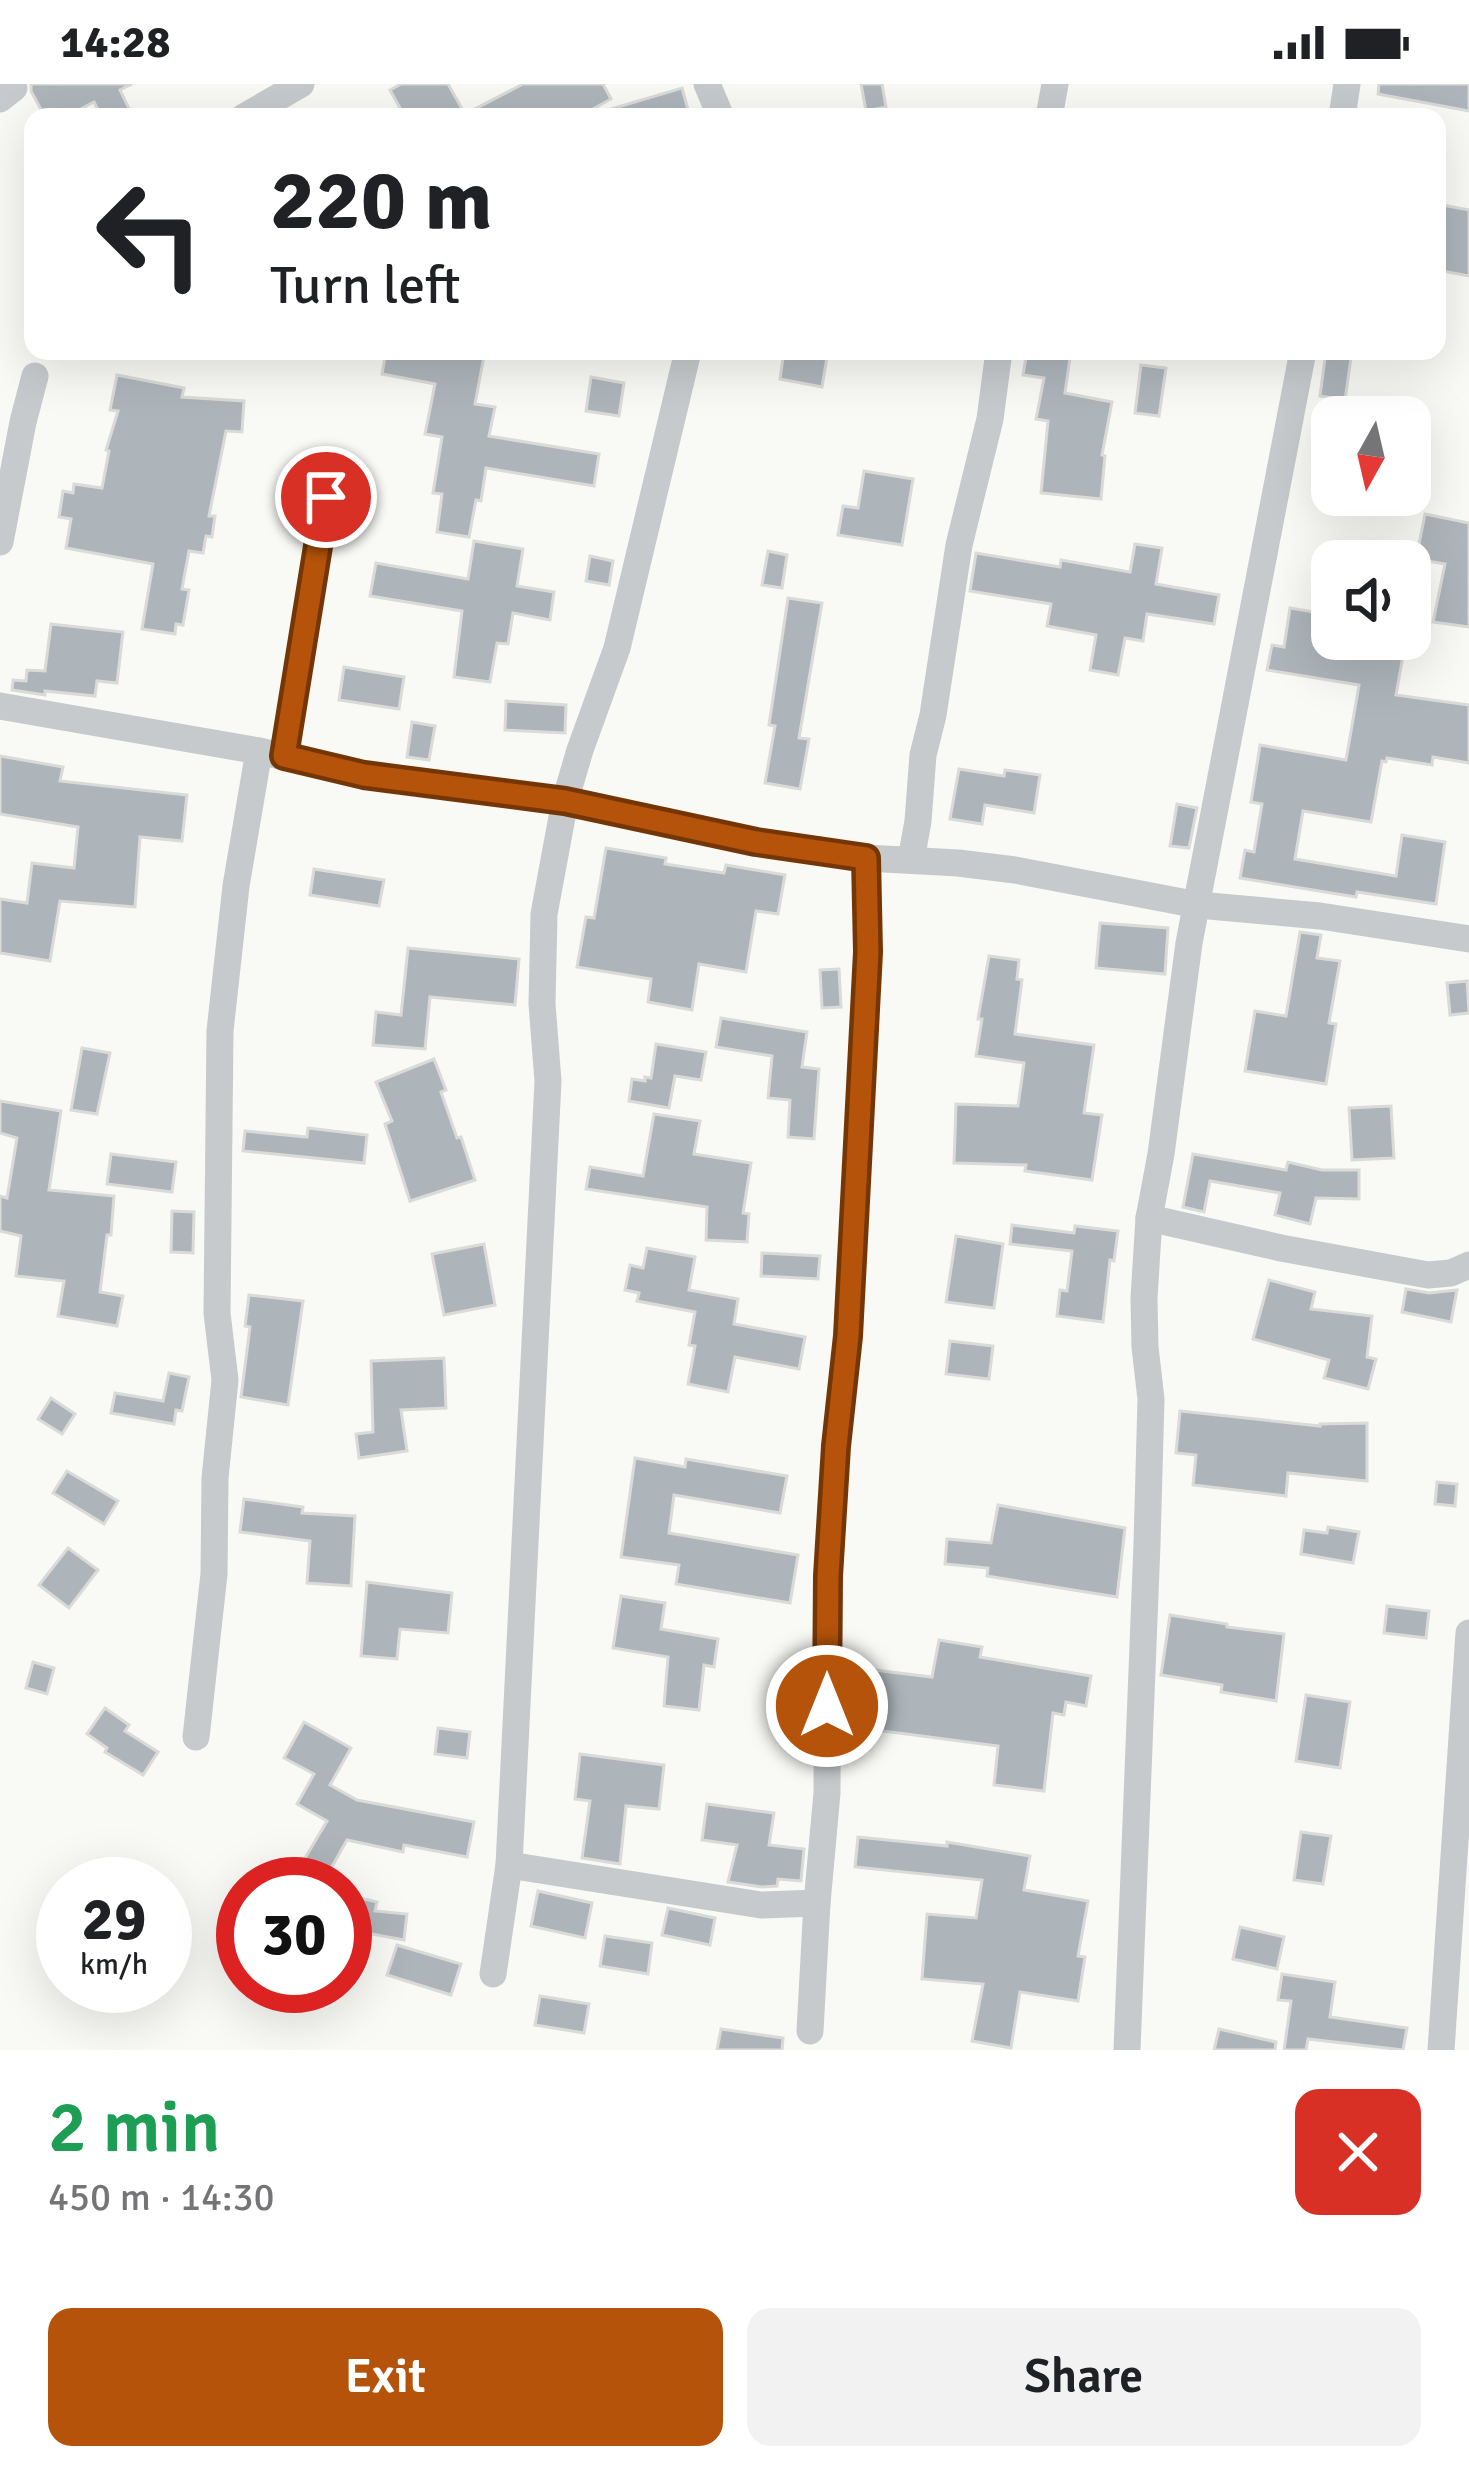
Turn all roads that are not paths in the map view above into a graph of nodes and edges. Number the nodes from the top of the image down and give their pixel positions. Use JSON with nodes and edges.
{"nodes":[{"id":1,"x":12,"y":84,"type":"edge"},
{"id":2,"x":301,"y":84,"type":"edge"},
{"id":3,"x":0,"y":98,"type":"edge"},
{"id":4,"x":260,"y":108,"type":"edge"},
{"id":5,"x":686,"y":360,"type":"edge"},
{"id":6,"x":998,"y":360,"type":"edge"},
{"id":7,"x":1301,"y":360,"type":"edge"},
{"id":8,"x":35,"y":376,"type":"dead end"},
{"id":9,"x":326,"y":497,"type":"dead end"},
{"id":10,"x":0,"y":542,"type":"edge"},
{"id":11,"x":0,"y":706,"type":"edge"},
{"id":12,"x":271,"y":754,"type":"junction"},
{"id":13,"x":565,"y":801,"type":"junction"},
{"id":14,"x":866,"y":858,"type":"junction"},
{"id":15,"x":910,"y":860,"type":"junction"},
{"id":16,"x":1198,"y":905,"type":"junction"},
{"id":17,"x":1469,"y":939,"type":"edge"},
{"id":18,"x":1149,"y":1218,"type":"junction"},
{"id":19,"x":1469,"y":1265,"type":"edge"},
{"id":20,"x":1469,"y":1633,"type":"edge"},
{"id":21,"x":196,"y":1737,"type":"dead end"},
{"id":22,"x":508,"y":1865,"type":"junction"},
{"id":23,"x":817,"y":1903,"type":"junction"},
{"id":24,"x":493,"y":1974,"type":"dead end"},
{"id":25,"x":811,"y":2031,"type":"dead end"},
{"id":26,"x":1127,"y":2050,"type":"edge"},
{"id":27,"x":1441,"y":2050,"type":"edge"}],
"edges":[{"from":1,"to":3,"type":"street"},
{"from":2,"to":4,"type":"street"},
{"from":5,"to":13,"type":"street"},
{"from":6,"to":15,"type":"street"},
{"from":7,"to":16,"type":"street"},
{"from":8,"to":10,"type":"street"},
{"from":9,"to":12,"type":"street"},
{"from":11,"to":12,"type":"street"},
{"from":12,"to":13,"type":"street"},
{"from":12,"to":21,"type":"street"},
{"from":13,"to":14,"type":"street"},
{"from":13,"to":22,"type":"street"},
{"from":14,"to":15,"type":"street"},
{"from":14,"to":23,"type":"street"},
{"from":15,"to":16,"type":"street"},
{"from":16,"to":17,"type":"street"},
{"from":16,"to":18,"type":"street"},
{"from":18,"to":19,"type":"street"},
{"from":18,"to":26,"type":"street"},
{"from":20,"to":27,"type":"street"},
{"from":22,"to":23,"type":"street"},
{"from":22,"to":24,"type":"street"},
{"from":23,"to":25,"type":"street"}]}
